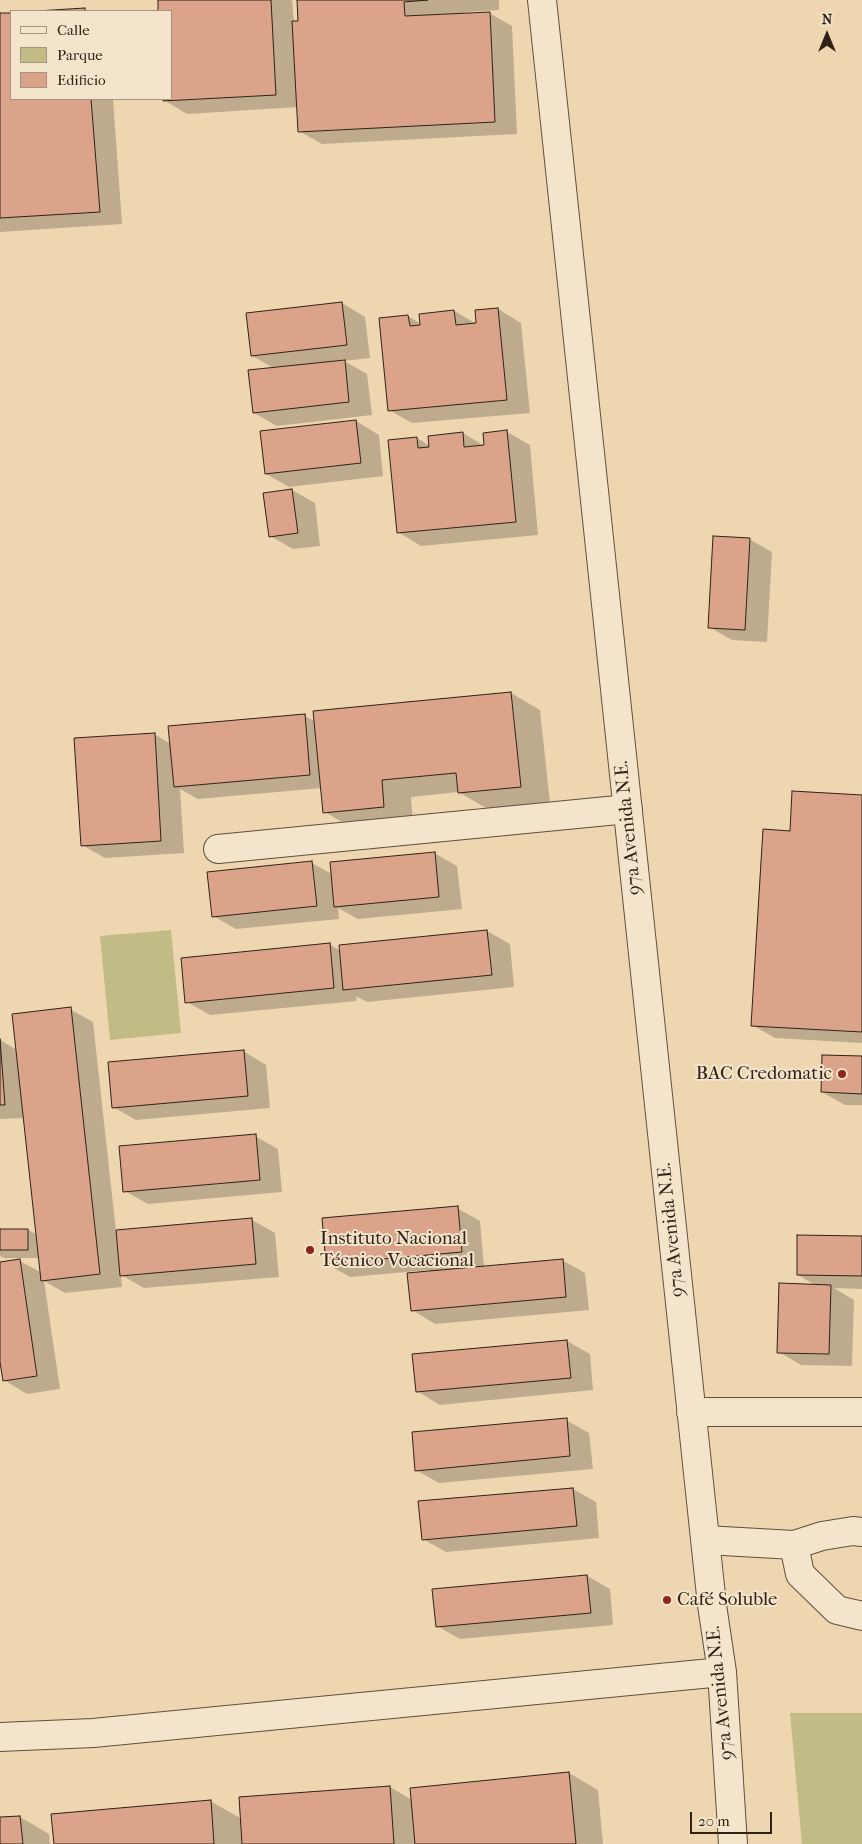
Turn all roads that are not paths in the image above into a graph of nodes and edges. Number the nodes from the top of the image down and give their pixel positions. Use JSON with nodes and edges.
{"nodes":[{"id":1,"x":542,"y":0,"type":"edge"},
{"id":2,"x":628,"y":809,"type":"junction"},
{"id":3,"x":218,"y":849,"type":"dead end"},
{"id":4,"x":691,"y":1412,"type":"junction"},
{"id":5,"x":862,"y":1412,"type":"edge"},
{"id":6,"x":862,"y":1532,"type":"edge"},
{"id":7,"x":705,"y":1540,"type":"junction"},
{"id":8,"x":794,"y":1545,"type":"junction"},
{"id":9,"x":862,"y":1616,"type":"edge"},
{"id":10,"x":722,"y":1672,"type":"junction"},
{"id":11,"x":0,"y":1737,"type":"edge"},
{"id":12,"x":733,"y":1844,"type":"edge"}],
"edges":[{"from":1,"to":2,"type":"street","name":"97a Avenida N.E."},
{"from":2,"to":3,"type":"street"},
{"from":2,"to":4,"type":"street","name":"97a Avenida N.E."},
{"from":4,"to":5,"type":"street"},
{"from":4,"to":7,"type":"street","name":"97a Avenida N.E."},
{"from":6,"to":8,"type":"street"},
{"from":7,"to":8,"type":"street"},
{"from":7,"to":10,"type":"street","name":"97a Avenida N.E."},
{"from":8,"to":9,"type":"street"},
{"from":10,"to":11,"type":"street"},
{"from":10,"to":12,"type":"street","name":"97a Avenida N.E."}]}
